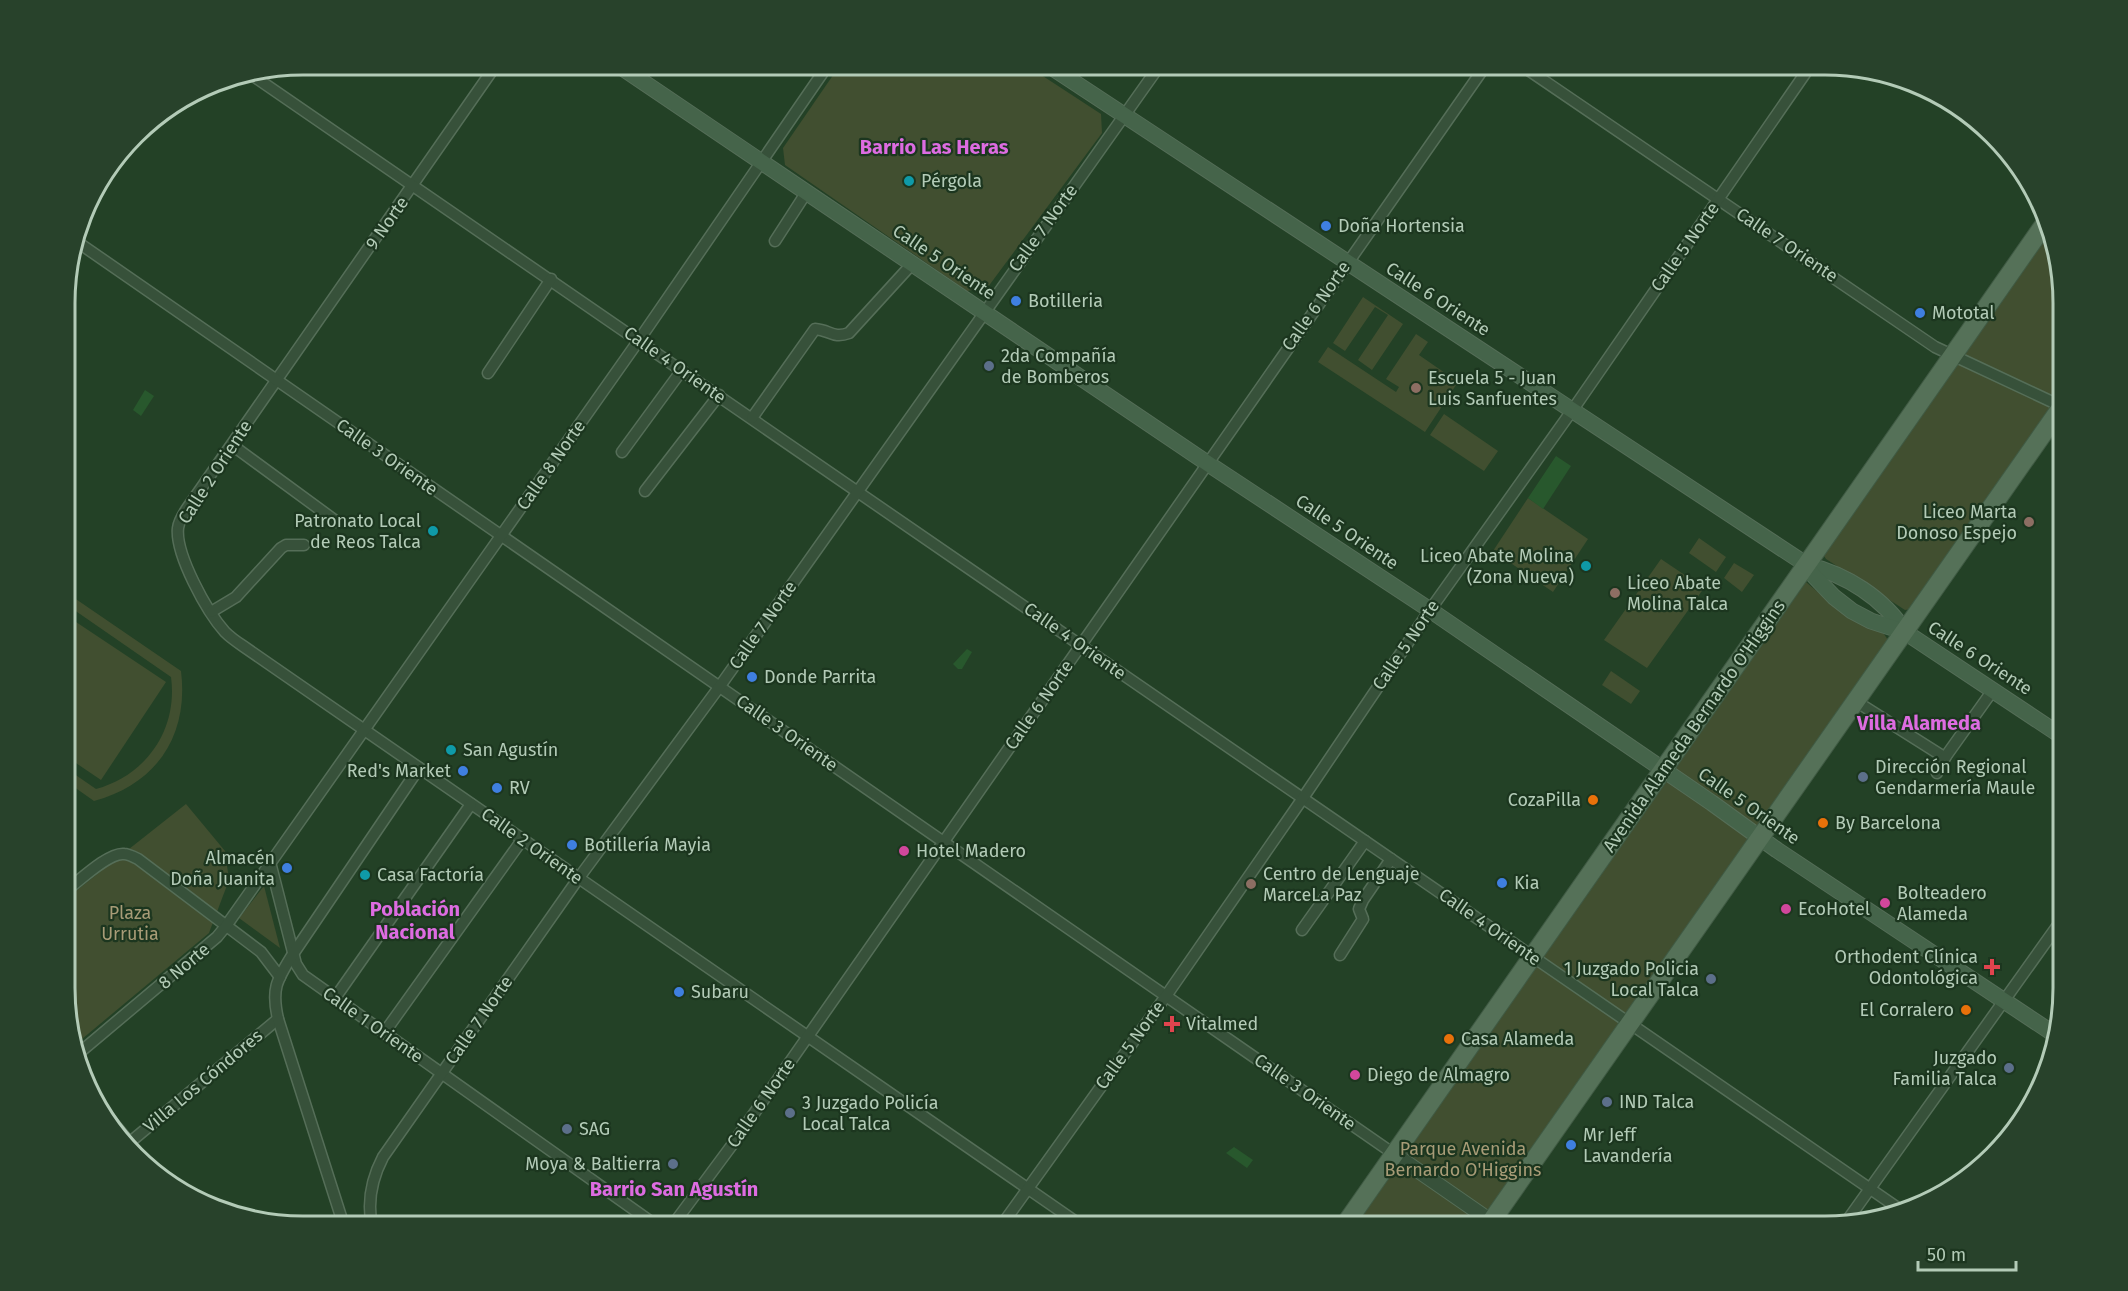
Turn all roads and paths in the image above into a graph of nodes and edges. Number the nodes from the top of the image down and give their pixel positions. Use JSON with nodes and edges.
{"nodes":[{"id":1,"x":488,"y":75,"type":"edge"},
{"id":2,"x":634,"y":75,"type":"edge"},
{"id":3,"x":820,"y":75,"type":"edge"},
{"id":4,"x":1064,"y":75,"type":"edge"},
{"id":5,"x":1152,"y":75,"type":"edge"},
{"id":6,"x":1478,"y":75,"type":"edge"},
{"id":7,"x":1537,"y":75,"type":"edge"},
{"id":8,"x":1803,"y":75,"type":"edge"},
{"id":9,"x":258,"y":79,"type":"edge"},
{"id":10,"x":1124,"y":115,"type":"junction"},
{"id":11,"x":761,"y":162,"type":"junction"},
{"id":12,"x":413,"y":184,"type":"junction"},
{"id":13,"x":806,"y":193,"type":"junction"},
{"id":14,"x":1719,"y":198,"type":"junction"},
{"id":15,"x":2041,"y":230,"type":"edge"},
{"id":16,"x":775,"y":241,"type":"dead end"},
{"id":17,"x":83,"y":246,"type":"edge"},
{"id":18,"x":1347,"y":262,"type":"junction"},
{"id":19,"x":912,"y":264,"type":"junction"},
{"id":20,"x":551,"y":279,"type":"junction"},
{"id":21,"x":983,"y":312,"type":"junction"},
{"id":22,"x":639,"y":340,"type":"junction"},
{"id":23,"x":1954,"y":356,"type":"junction"},
{"id":24,"x":682,"y":369,"type":"junction"},
{"id":25,"x":488,"y":373,"type":"dead end"},
{"id":26,"x":276,"y":380,"type":"junction"},
{"id":27,"x":719,"y":396,"type":"junction"},
{"id":28,"x":2053,"y":402,"type":"edge"},
{"id":29,"x":1572,"y":410,"type":"junction"},
{"id":30,"x":752,"y":418,"type":"junction"},
{"id":31,"x":2053,"y":421,"type":"edge"},
{"id":32,"x":232,"y":445,"type":"junction"},
{"id":33,"x":622,"y":452,"type":"dead end"},
{"id":34,"x":1207,"y":463,"type":"junction"},
{"id":35,"x":645,"y":491,"type":"dead end"},
{"id":36,"x":857,"y":491,"type":"junction"},
{"id":37,"x":337,"y":522,"type":"dead end"},
{"id":38,"x":501,"y":536,"type":"junction"},
{"id":39,"x":304,"y":545,"type":"dead end"},
{"id":40,"x":1807,"y":565,"type":"junction"},
{"id":41,"x":1430,"y":610,"type":"junction"},
{"id":42,"x":211,"y":612,"type":"junction"},
{"id":43,"x":1905,"y":632,"type":"junction"},
{"id":44,"x":1080,"y":645,"type":"junction"},
{"id":45,"x":720,"y":686,"type":"junction"},
{"id":46,"x":1993,"y":690,"type":"junction"},
{"id":47,"x":1857,"y":702,"type":"junction"},
{"id":48,"x":365,"y":730,"type":"junction"},
{"id":49,"x":2053,"y":730,"type":"edge"},
{"id":50,"x":1946,"y":756,"type":"junction"},
{"id":51,"x":419,"y":768,"type":"junction"},
{"id":52,"x":1664,"y":770,"type":"junction"},
{"id":53,"x":1937,"y":773,"type":"dead end"},
{"id":54,"x":1303,"y":798,"type":"junction"},
{"id":55,"x":471,"y":804,"type":"junction"},
{"id":56,"x":1761,"y":838,"type":"junction"},
{"id":57,"x":522,"y":840,"type":"junction"},
{"id":58,"x":1365,"y":841,"type":"junction"},
{"id":59,"x":943,"y":842,"type":"junction"},
{"id":60,"x":1391,"y":858,"type":"junction"},
{"id":61,"x":270,"y":862,"type":"junction"},
{"id":62,"x":578,"y":879,"type":"junction"},
{"id":63,"x":75,"y":883,"type":"edge"},
{"id":64,"x":226,"y":927,"type":"junction"},
{"id":65,"x":1302,"y":930,"type":"dead end"},
{"id":66,"x":2053,"y":932,"type":"edge"},
{"id":67,"x":293,"y":954,"type":"junction"},
{"id":68,"x":1340,"y":955,"type":"dead end"},
{"id":69,"x":1533,"y":957,"type":"junction"},
{"id":70,"x":280,"y":977,"type":"junction"},
{"id":71,"x":1166,"y":996,"type":"junction"},
{"id":72,"x":334,"y":998,"type":"junction"},
{"id":73,"x":2004,"y":1001,"type":"junction"},
{"id":74,"x":278,"y":1019,"type":"junction"},
{"id":75,"x":1629,"y":1024,"type":"junction"},
{"id":76,"x":2049,"y":1031,"type":"edge"},
{"id":77,"x":384,"y":1033,"type":"junction"},
{"id":78,"x":807,"y":1037,"type":"junction"},
{"id":79,"x":84,"y":1049,"type":"edge"},
{"id":80,"x":441,"y":1073,"type":"junction"},
{"id":81,"x":133,"y":1139,"type":"edge"},
{"id":82,"x":1394,"y":1154,"type":"junction"},
{"id":83,"x":1028,"y":1188,"type":"junction"},
{"id":84,"x":1870,"y":1189,"type":"junction"},
{"id":85,"x":1894,"y":1205,"type":"edge"},
{"id":86,"x":1852,"y":1214,"type":"edge"},
{"id":87,"x":341,"y":1216,"type":"edge"},
{"id":88,"x":371,"y":1216,"type":"edge"},
{"id":89,"x":643,"y":1216,"type":"edge"},
{"id":90,"x":679,"y":1216,"type":"edge"},
{"id":91,"x":1008,"y":1216,"type":"edge"},
{"id":92,"x":1068,"y":1216,"type":"edge"},
{"id":93,"x":1351,"y":1216,"type":"edge"},
{"id":94,"x":1480,"y":1216,"type":"edge"},
{"id":95,"x":1498,"y":1216,"type":"edge"}],
"edges":[{"from":1,"to":12,"type":"street","name":"9 Norte"},
{"from":2,"to":11,"type":"main road","name":"Calle 5 Oriente"},
{"from":3,"to":11,"type":"street","name":"Calle 8 Norte"},
{"from":4,"to":10,"type":"main road","name":"Calle 6 Oriente"},
{"from":5,"to":10,"type":"street","name":"Calle 7 Norte"},
{"from":6,"to":18,"type":"street","name":"Calle 6 Norte"},
{"from":7,"to":14,"type":"street","name":"Calle 7 Oriente"},
{"from":8,"to":14,"type":"street","name":"Calle 5 Norte"},
{"from":9,"to":12,"type":"street","name":"Calle 4 Oriente"},
{"from":10,"to":18,"type":"main road","name":"Calle 6 Oriente"},
{"from":10,"to":21,"type":"street","name":"Calle 7 Norte"},
{"from":11,"to":13,"type":"main road","name":"Calle 5 Oriente"},
{"from":11,"to":22,"type":"street","name":"Calle 8 Norte"},
{"from":12,"to":20,"type":"street","name":"Calle 4 Oriente"},
{"from":12,"to":26,"type":"street","name":"9 Norte"},
{"from":13,"to":16,"type":"street"},
{"from":13,"to":19,"type":"main road","name":"Calle 5 Oriente"},
{"from":14,"to":23,"type":"street","name":"Calle 7 Oriente"},
{"from":14,"to":29,"type":"street","name":"Calle 5 Norte"},
{"from":15,"to":23,"type":"main road","name":"Avenida Alameda Bernardo O'Higgins"},
{"from":17,"to":26,"type":"street","name":"Calle 3 Oriente"},
{"from":18,"to":29,"type":"main road","name":"Calle 6 Oriente"},
{"from":18,"to":34,"type":"street","name":"Calle 6 Norte"},
{"from":19,"to":21,"type":"main road","name":"Calle 5 Oriente"},
{"from":19,"to":30,"type":"street"},
{"from":20,"to":22,"type":"street","name":"Calle 4 Oriente"},
{"from":20,"to":25,"type":"street"},
{"from":21,"to":34,"type":"main road","name":"Calle 5 Oriente"},
{"from":21,"to":36,"type":"street","name":"Calle 7 Norte"},
{"from":22,"to":24,"type":"street","name":"Calle 4 Oriente"},
{"from":22,"to":38,"type":"street","name":"Calle 8 Norte"},
{"from":23,"to":28,"type":"street","name":"Calle 7 Oriente"},
{"from":23,"to":40,"type":"main road","name":"Avenida Alameda Bernardo O'Higgins"},
{"from":24,"to":27,"type":"street","name":"Calle 4 Oriente"},
{"from":24,"to":33,"type":"street"},
{"from":26,"to":32,"type":"street","name":"Calle 2 Oriente"},
{"from":26,"to":38,"type":"street","name":"Calle 3 Oriente"},
{"from":27,"to":30,"type":"street","name":"Calle 4 Oriente"},
{"from":27,"to":35,"type":"street"},
{"from":29,"to":40,"type":"main road","name":"Calle 6 Oriente"},
{"from":29,"to":41,"type":"street","name":"Calle 5 Norte"},
{"from":30,"to":36,"type":"street","name":"Calle 4 Oriente"},
{"from":31,"to":43,"type":"main road"},
{"from":32,"to":37,"type":"street"},
{"from":32,"to":42,"type":"street","name":"Calle 2 Oriente"},
{"from":34,"to":41,"type":"main road","name":"Calle 5 Oriente"},
{"from":34,"to":44,"type":"street","name":"Calle 6 Norte"},
{"from":36,"to":44,"type":"street","name":"Calle 4 Oriente"},
{"from":36,"to":45,"type":"street","name":"Calle 7 Norte"},
{"from":38,"to":45,"type":"street","name":"Calle 3 Oriente"},
{"from":38,"to":48,"type":"street","name":"Calle 8 Norte"},
{"from":39,"to":42,"type":"street"},
{"from":40,"to":43,"type":"main road","name":"Calle 6 Oriente"},
{"from":40,"to":43,"type":"main road","name":"Calle 6 Oriente"},
{"from":40,"to":52,"type":"main road","name":"Avenida Alameda Bernardo O'Higgins"},
{"from":41,"to":52,"type":"main road","name":"Calle 5 Oriente"},
{"from":41,"to":54,"type":"street","name":"Calle 5 Norte"},
{"from":42,"to":48,"type":"street","name":"Calle 2 Oriente"},
{"from":43,"to":46,"type":"main road","name":"Calle 6 Oriente"},
{"from":43,"to":47,"type":"main road"},
{"from":44,"to":54,"type":"street","name":"Calle 4 Oriente"},
{"from":44,"to":59,"type":"street","name":"Calle 6 Norte"},
{"from":45,"to":59,"type":"street","name":"Calle 3 Oriente"},
{"from":45,"to":62,"type":"street","name":"Calle 7 Norte"},
{"from":46,"to":49,"type":"main road","name":"Calle 6 Oriente"},
{"from":46,"to":50,"type":"street"},
{"from":47,"to":50,"type":"street"},
{"from":47,"to":56,"type":"main road"},
{"from":48,"to":51,"type":"street","name":"Calle 2 Oriente"},
{"from":48,"to":61,"type":"street","name":"Calle 8 Norte"},
{"from":50,"to":53,"type":"street"},
{"from":51,"to":55,"type":"street","name":"Calle 2 Oriente"},
{"from":51,"to":67,"type":"street"},
{"from":52,"to":56,"type":"main road","name":"Calle 5 Oriente"},
{"from":52,"to":69,"type":"main road","name":"Avenida Alameda Bernardo O'Higgins"},
{"from":54,"to":58,"type":"street","name":"Calle 4 Oriente"},
{"from":54,"to":71,"type":"street","name":"Calle 5 Norte"},
{"from":55,"to":57,"type":"street","name":"Calle 2 Oriente"},
{"from":55,"to":72,"type":"street"},
{"from":56,"to":73,"type":"main road","name":"Calle 5 Oriente"},
{"from":56,"to":75,"type":"main road"},
{"from":57,"to":62,"type":"street","name":"Calle 2 Oriente"},
{"from":57,"to":77,"type":"street"},
{"from":58,"to":60,"type":"street","name":"Calle 4 Oriente"},
{"from":58,"to":65,"type":"street"},
{"from":59,"to":71,"type":"street","name":"Calle 3 Oriente"},
{"from":59,"to":78,"type":"street","name":"Calle 6 Norte"},
{"from":60,"to":68,"type":"street"},
{"from":60,"to":69,"type":"street","name":"Calle 4 Oriente"},
{"from":61,"to":64,"type":"street","name":"8 Norte"},
{"from":61,"to":67,"type":"street","name":"Calle 1 Oriente"},
{"from":62,"to":78,"type":"street","name":"Calle 2 Oriente"},
{"from":62,"to":80,"type":"street","name":"Calle 7 Norte"},
{"from":63,"to":64,"type":"street"},
{"from":64,"to":70,"type":"street"},
{"from":64,"to":79,"type":"street","name":"8 Norte"},
{"from":66,"to":73,"type":"street"},
{"from":67,"to":70,"type":"street"},
{"from":67,"to":72,"type":"street","name":"Calle 1 Oriente"},
{"from":69,"to":75,"type":"street","name":"Calle 4 Oriente"},
{"from":69,"to":82,"type":"main road","name":"Avenida Alameda Bernardo O'Higgins"},
{"from":70,"to":74,"type":"street"},
{"from":71,"to":82,"type":"street","name":"Calle 3 Oriente"},
{"from":71,"to":83,"type":"street","name":"Calle 5 Norte"},
{"from":72,"to":77,"type":"street","name":"Calle 1 Oriente"},
{"from":73,"to":76,"type":"main road","name":"Calle 5 Oriente"},
{"from":73,"to":84,"type":"street"},
{"from":74,"to":81,"type":"street","name":"Villa Los Cóndores"},
{"from":74,"to":87,"type":"street"},
{"from":75,"to":84,"type":"street","name":"Calle 4 Oriente"},
{"from":75,"to":95,"type":"main road"},
{"from":77,"to":80,"type":"street","name":"Calle 1 Oriente"},
{"from":78,"to":83,"type":"street","name":"Calle 2 Oriente"},
{"from":78,"to":90,"type":"street","name":"Calle 6 Norte"},
{"from":80,"to":88,"type":"street","name":"Calle 7 Norte"},
{"from":80,"to":89,"type":"street","name":"Calle 1 Oriente"},
{"from":82,"to":93,"type":"main road","name":"Avenida Alameda Bernardo O'Higgins"},
{"from":82,"to":94,"type":"street","name":"Calle 3 Oriente"},
{"from":83,"to":91,"type":"street","name":"Calle 5 Norte"},
{"from":83,"to":92,"type":"street","name":"Calle 2 Oriente"},
{"from":84,"to":85,"type":"street","name":"Calle 4 Oriente"},
{"from":84,"to":86,"type":"street"}]}
